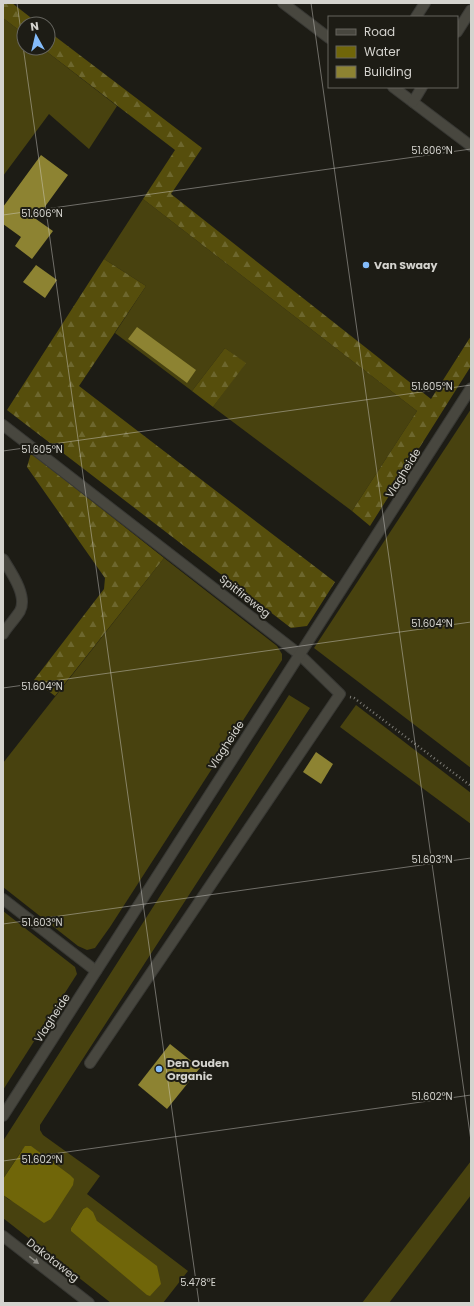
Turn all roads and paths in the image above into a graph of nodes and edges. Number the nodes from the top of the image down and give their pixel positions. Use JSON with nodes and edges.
{"nodes":[{"id":1,"x":283,"y":3,"type":"edge"},
{"id":2,"x":425,"y":3,"type":"edge"},
{"id":3,"x":471,"y":10,"type":"edge"},
{"id":4,"x":417,"y":16,"type":"edge"},
{"id":5,"x":458,"y":30,"type":"edge"},
{"id":6,"x":328,"y":37,"type":"edge"},
{"id":7,"x":394,"y":88,"type":"edge"},
{"id":8,"x":421,"y":88,"type":"edge"},
{"id":9,"x":413,"y":102,"type":"junction"},
{"id":10,"x":471,"y":146,"type":"edge"},
{"id":11,"x":471,"y":388,"type":"edge"},
{"id":12,"x":3,"y":425,"type":"edge"},
{"id":13,"x":3,"y":559,"type":"edge"},
{"id":14,"x":3,"y":634,"type":"edge"},
{"id":15,"x":299,"y":654,"type":"junction"},
{"id":16,"x":340,"y":694,"type":"junction"},
{"id":17,"x":471,"y":786,"type":"edge"},
{"id":18,"x":3,"y":899,"type":"edge"},
{"id":19,"x":96,"y":971,"type":"junction"},
{"id":20,"x":90,"y":1063,"type":"dead end"},
{"id":21,"x":3,"y":1116,"type":"edge"},
{"id":22,"x":3,"y":1236,"type":"edge"},
{"id":23,"x":89,"y":1303,"type":"edge"}],
"edges":[{"from":1,"to":6,"type":"street"},
{"from":2,"to":4,"type":"street"},
{"from":3,"to":5,"type":"street"},
{"from":7,"to":9,"type":"street"},
{"from":8,"to":9,"type":"street"},
{"from":9,"to":10,"type":"street"},
{"from":11,"to":15,"type":"street","name":"Vlagheide"},
{"from":12,"to":15,"type":"street","name":"Spitfireweg"},
{"from":13,"to":14,"type":"street"},
{"from":15,"to":16,"type":"street","name":"Spitfireweg"},
{"from":15,"to":19,"type":"street","name":"Vlagheide"},
{"from":16,"to":17,"type":"path"},
{"from":16,"to":20,"type":"street"},
{"from":18,"to":19,"type":"street"},
{"from":19,"to":21,"type":"street","name":"Vlagheide"},
{"from":22,"to":23,"type":"street","name":"Dakotaweg","one_way":true}]}
